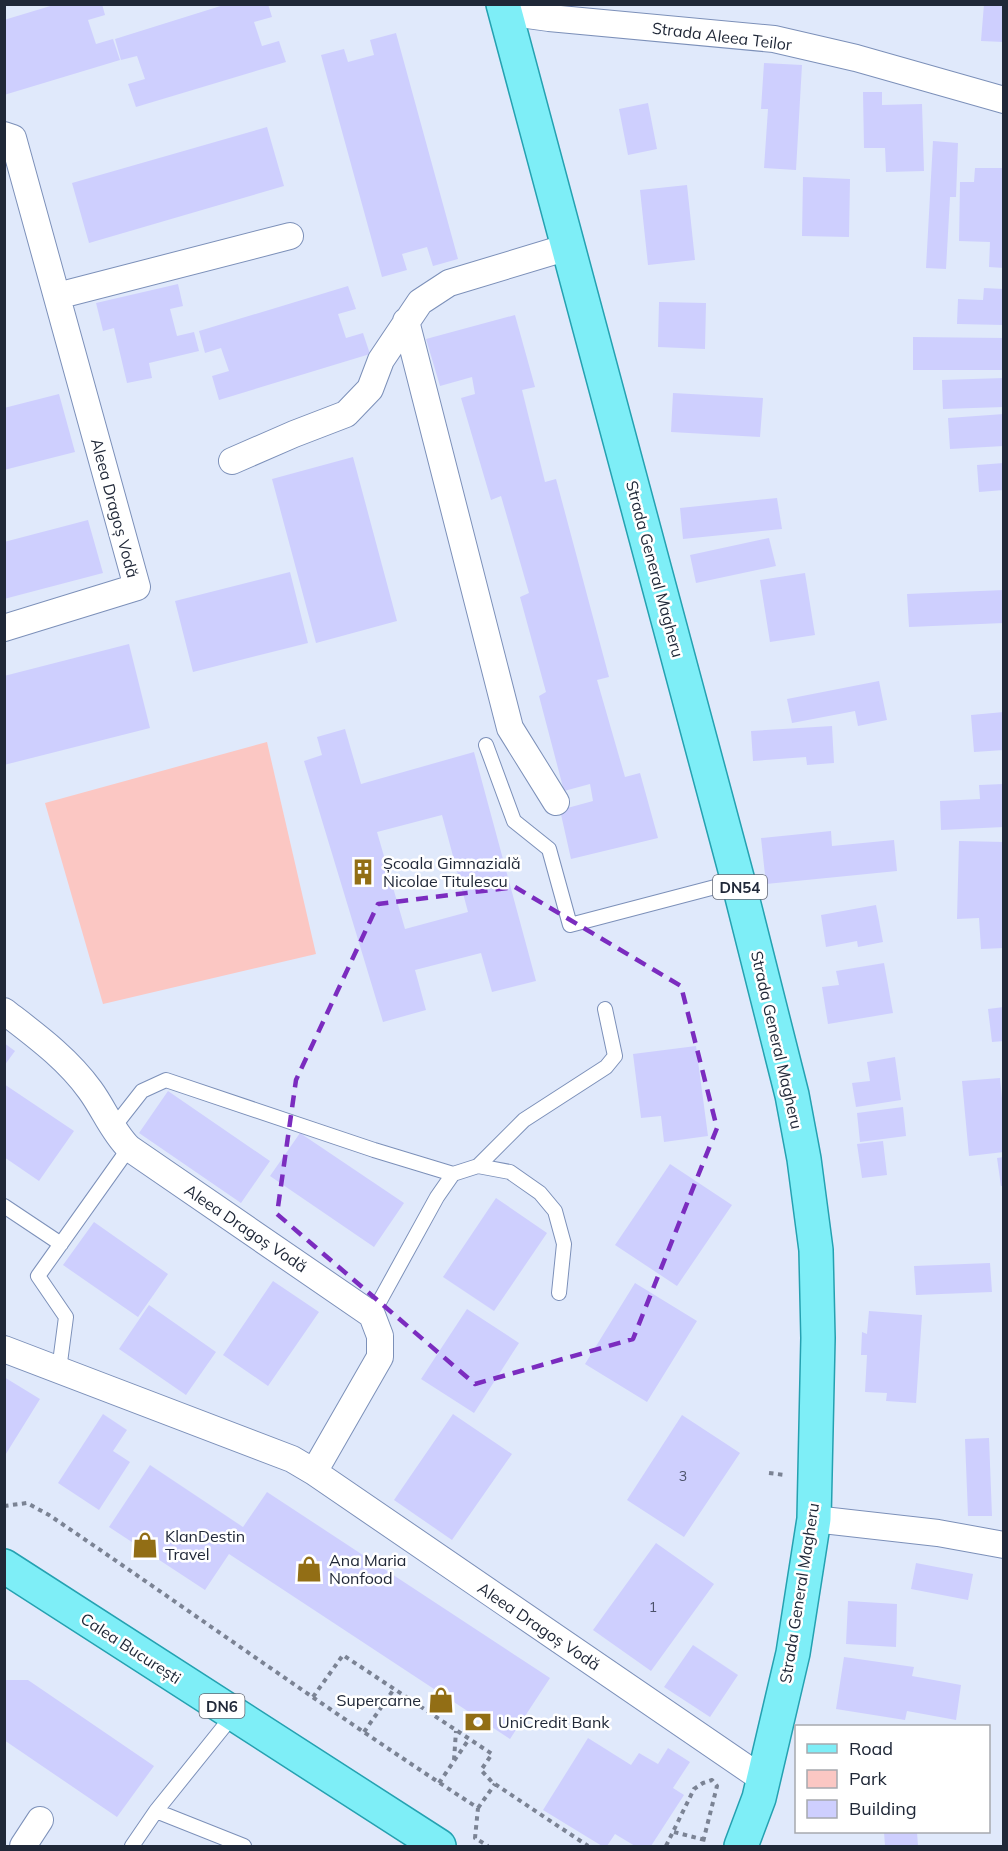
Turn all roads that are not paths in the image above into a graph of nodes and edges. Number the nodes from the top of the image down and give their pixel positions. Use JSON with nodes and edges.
{"nodes":[{"id":1,"x":504,"y":8,"type":"edge"},
{"id":2,"x":1004,"y":100,"type":"edge"},
{"id":3,"x":4,"y":135,"type":"edge"},
{"id":4,"x":290,"y":236,"type":"dead end"},
{"id":5,"x":568,"y":247,"type":"junction"},
{"id":6,"x":57,"y":296,"type":"junction"},
{"id":7,"x":406,"y":321,"type":"junction"},
{"id":8,"x":232,"y":461,"type":"dead end"},
{"id":9,"x":4,"y":628,"type":"edge"},
{"id":10,"x":486,"y":745,"type":"dead end"},
{"id":11,"x":556,"y":802,"type":"dead end"},
{"id":12,"x":738,"y":881,"type":"junction"},
{"id":13,"x":605,"y":1009,"type":"dead end"},
{"id":14,"x":4,"y":1011,"type":"edge"},
{"id":15,"x":113,"y":1128,"type":"junction"},
{"id":16,"x":129,"y":1148,"type":"junction"},
{"id":17,"x":478,"y":1166,"type":"junction"},
{"id":18,"x":453,"y":1174,"type":"junction"},
{"id":19,"x":4,"y":1206,"type":"edge"},
{"id":20,"x":61,"y":1244,"type":"junction"},
{"id":21,"x":559,"y":1293,"type":"dead end"},
{"id":22,"x":372,"y":1315,"type":"junction"},
{"id":23,"x":4,"y":1349,"type":"edge"},
{"id":24,"x":58,"y":1370,"type":"junction"},
{"id":25,"x":314,"y":1472,"type":"junction"},
{"id":26,"x":814,"y":1519,"type":"junction"},
{"id":27,"x":1004,"y":1545,"type":"edge"},
{"id":28,"x":4,"y":1566,"type":"edge"},
{"id":29,"x":234,"y":1714,"type":"junction"},
{"id":30,"x":764,"y":1780,"type":"junction"},
{"id":31,"x":156,"y":1811,"type":"junction"},
{"id":32,"x":40,"y":1820,"type":"dead end"},
{"id":33,"x":24,"y":1846,"type":"edge"},
{"id":34,"x":132,"y":1846,"type":"edge"},
{"id":35,"x":244,"y":1846,"type":"edge"},
{"id":36,"x":439,"y":1846,"type":"edge"},
{"id":37,"x":741,"y":1846,"type":"edge"}],
"edges":[{"from":1,"to":2,"type":"street","name":"Strada Aleea Teilor"},
{"from":1,"to":5,"type":"main road","name":"Strada General Magheru","number":"DN54"},
{"from":3,"to":6,"type":"street","name":"Aleea Dragoș Vodă"},
{"from":4,"to":6,"type":"street"},
{"from":5,"to":7,"type":"street"},
{"from":5,"to":12,"type":"main road","name":"Strada General Magheru","number":"DN54"},
{"from":6,"to":9,"type":"street","name":"Aleea Dragoș Vodă"},
{"from":7,"to":8,"type":"street"},
{"from":7,"to":11,"type":"street"},
{"from":10,"to":12,"type":"lane"},
{"from":12,"to":26,"type":"main road","name":"Strada General Magheru","number":"DN54"},
{"from":13,"to":17,"type":"lane"},
{"from":14,"to":15,"type":"street","name":"Aleea Dragoș Vodă"},
{"from":15,"to":16,"type":"street","name":"Aleea Dragoș Vodă"},
{"from":15,"to":18,"type":"lane"},
{"from":16,"to":20,"type":"lane"},
{"from":16,"to":22,"type":"street","name":"Aleea Dragoș Vodă"},
{"from":17,"to":18,"type":"lane"},
{"from":17,"to":21,"type":"lane"},
{"from":18,"to":22,"type":"lane"},
{"from":19,"to":20,"type":"lane"},
{"from":20,"to":24,"type":"lane"},
{"from":22,"to":25,"type":"street"},
{"from":23,"to":24,"type":"street","name":"Aleea Dragoș Vodă"},
{"from":24,"to":25,"type":"street","name":"Aleea Dragoș Vodă"},
{"from":25,"to":30,"type":"street","name":"Aleea Dragoș Vodă"},
{"from":26,"to":27,"type":"street"},
{"from":26,"to":30,"type":"main road","name":"Strada General Magheru","number":"DN54"},
{"from":28,"to":29,"type":"main road","name":"Calea București","number":"DN6"},
{"from":29,"to":31,"type":"lane"},
{"from":29,"to":36,"type":"main road","name":"Calea București","number":"DN6"},
{"from":30,"to":37,"type":"main road","name":"Strada General Magheru","number":"DN54"},
{"from":31,"to":34,"type":"lane"},
{"from":31,"to":35,"type":"lane"},
{"from":32,"to":33,"type":"street"}]}
